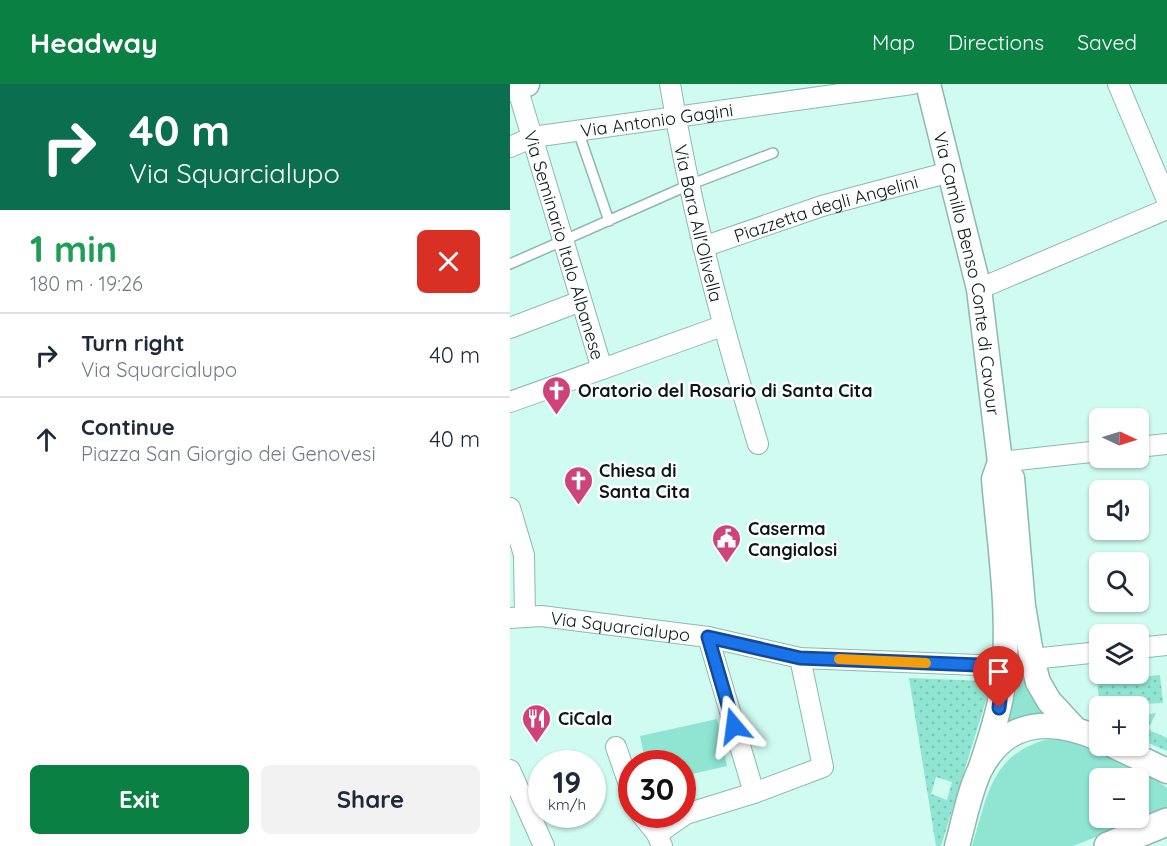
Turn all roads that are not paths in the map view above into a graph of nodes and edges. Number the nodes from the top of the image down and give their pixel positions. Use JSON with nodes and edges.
{"nodes":[{"id":1,"x":670,"y":84,"type":"edge"},
{"id":2,"x":925,"y":84,"type":"edge"},
{"id":3,"x":1118,"y":84,"type":"edge"},
{"id":4,"x":518,"y":87,"type":"edge"},
{"id":5,"x":804,"y":91,"type":"edge"},
{"id":6,"x":675,"y":116,"type":"junction"},
{"id":7,"x":578,"y":131,"type":"junction"},
{"id":8,"x":533,"y":137,"type":"junction"},
{"id":9,"x":510,"y":147,"type":"edge"},
{"id":10,"x":772,"y":153,"type":"dead end"},
{"id":11,"x":950,"y":172,"type":"junction"},
{"id":12,"x":689,"y":185,"type":"junction"},
{"id":13,"x":1167,"y":200,"type":"edge"},
{"id":14,"x":1167,"y":209,"type":"edge"},
{"id":15,"x":609,"y":221,"type":"junction"},
{"id":16,"x":565,"y":241,"type":"junction"},
{"id":17,"x":703,"y":247,"type":"junction"},
{"id":18,"x":510,"y":264,"type":"edge"},
{"id":19,"x":979,"y":289,"type":"junction"},
{"id":20,"x":581,"y":301,"type":"junction"},
{"id":21,"x":722,"y":326,"type":"junction"},
{"id":22,"x":510,"y":328,"type":"edge"},
{"id":23,"x":602,"y":369,"type":"junction"},
{"id":24,"x":510,"y":402,"type":"edge"},
{"id":25,"x":758,"y":444,"type":"dead end"},
{"id":26,"x":1167,"y":444,"type":"edge"},
{"id":27,"x":1149,"y":446,"type":"edge"},
{"id":28,"x":1089,"y":452,"type":"edge"},
{"id":29,"x":1000,"y":462,"type":"junction"},
{"id":30,"x":510,"y":508,"type":"edge"},
{"id":31,"x":517,"y":617,"type":"edge"},
{"id":32,"x":708,"y":637,"type":"junction"},
{"id":33,"x":1167,"y":645,"type":"edge"},
{"id":34,"x":1149,"y":647,"type":"edge"},
{"id":35,"x":1089,"y":653,"type":"edge"},
{"id":36,"x":800,"y":658,"type":"junction"},
{"id":37,"x":1032,"y":659,"type":"junction"},
{"id":38,"x":1004,"y":666,"type":"junction"},
{"id":39,"x":1073,"y":727,"type":"junction"},
{"id":40,"x":1089,"y":734,"type":"edge"},
{"id":41,"x":616,"y":747,"type":"dead end"},
{"id":42,"x":618,"y":753,"type":"edge"},
{"id":43,"x":1137,"y":756,"type":"edge"},
{"id":44,"x":981,"y":767,"type":"junction"},
{"id":45,"x":1166,"y":769,"type":"edge"},
{"id":46,"x":510,"y":770,"type":"edge"},
{"id":47,"x":754,"y":793,"type":"junction"},
{"id":48,"x":1167,"y":822,"type":"edge"},
{"id":49,"x":660,"y":840,"type":"edge"},
{"id":50,"x":1167,"y":842,"type":"edge"},
{"id":51,"x":544,"y":846,"type":"edge"},
{"id":52,"x":957,"y":846,"type":"edge"},
{"id":53,"x":1108,"y":846,"type":"edge"},
{"id":54,"x":1156,"y":846,"type":"edge"}],
"edges":[{"from":1,"to":6,"type":"street","name":"Via Bara All'Olivella"},
{"from":2,"to":5,"type":"street","name":"Via Antonio Gagini"},
{"from":2,"to":11,"type":"street","name":"Via Camillo Benso Conte di Cavour"},
{"from":3,"to":13,"type":"street"},
{"from":4,"to":8,"type":"street","name":"Via Seminario Italo Albanese"},
{"from":5,"to":6,"type":"street","name":"Via Antonio Gagini"},
{"from":6,"to":7,"type":"street","name":"Via Antonio Gagini"},
{"from":6,"to":12,"type":"street","name":"Via Bara All'Olivella"},
{"from":7,"to":8,"type":"street","name":"Via Antonio Gagini"},
{"from":7,"to":15,"type":"lane"},
{"from":8,"to":9,"type":"street","name":"Via Antonio Gagini"},
{"from":8,"to":16,"type":"street","name":"Via Seminario Italo Albanese"},
{"from":10,"to":12,"type":"lane"},
{"from":11,"to":17,"type":"street","name":"Piazzetta degli Angelini"},
{"from":11,"to":19,"type":"street","name":"Via Camillo Benso Conte di Cavour"},
{"from":12,"to":15,"type":"lane"},
{"from":12,"to":17,"type":"street","name":"Via Bara All'Olivella"},
{"from":14,"to":19,"type":"street"},
{"from":15,"to":16,"type":"lane"},
{"from":16,"to":18,"type":"lane"},
{"from":16,"to":20,"type":"street","name":"Via Seminario Italo Albanese"},
{"from":17,"to":21,"type":"street","name":"Via Bara All'Olivella"},
{"from":19,"to":29,"type":"street","name":"Via Camillo Benso Conte di Cavour"},
{"from":20,"to":22,"type":"street"},
{"from":20,"to":23,"type":"street","name":"Via Seminario Italo Albanese"},
{"from":21,"to":23,"type":"street"},
{"from":21,"to":25,"type":"street","name":"Via Bara All'Olivella"},
{"from":23,"to":24,"type":"street"},
{"from":26,"to":27,"type":"street"},
{"from":28,"to":29,"type":"street"},
{"from":29,"to":37,"type":"street"},
{"from":29,"to":38,"type":"street"},
{"from":30,"to":31,"type":"street"},
{"from":31,"to":32,"type":"street","name":"Via Squarcialupo"},
{"from":32,"to":36,"type":"street","name":"Via Squarcialupo"},
{"from":32,"to":47,"type":"street"},
{"from":33,"to":34,"type":"street"},
{"from":35,"to":37,"type":"street"},
{"from":36,"to":38,"type":"street","name":"Via Squarcialupo"},
{"from":36,"to":47,"type":"street"},
{"from":37,"to":39,"type":"street"},
{"from":38,"to":44,"type":"street"},
{"from":39,"to":40,"type":"street"},
{"from":39,"to":44,"type":"street"},
{"from":41,"to":42,"type":"street"},
{"from":43,"to":45,"type":"street"},
{"from":44,"to":52,"type":"street"},
{"from":46,"to":51,"type":"street"},
{"from":47,"to":49,"type":"street"},
{"from":48,"to":53,"type":"main road"},
{"from":50,"to":54,"type":"main road"}]}
